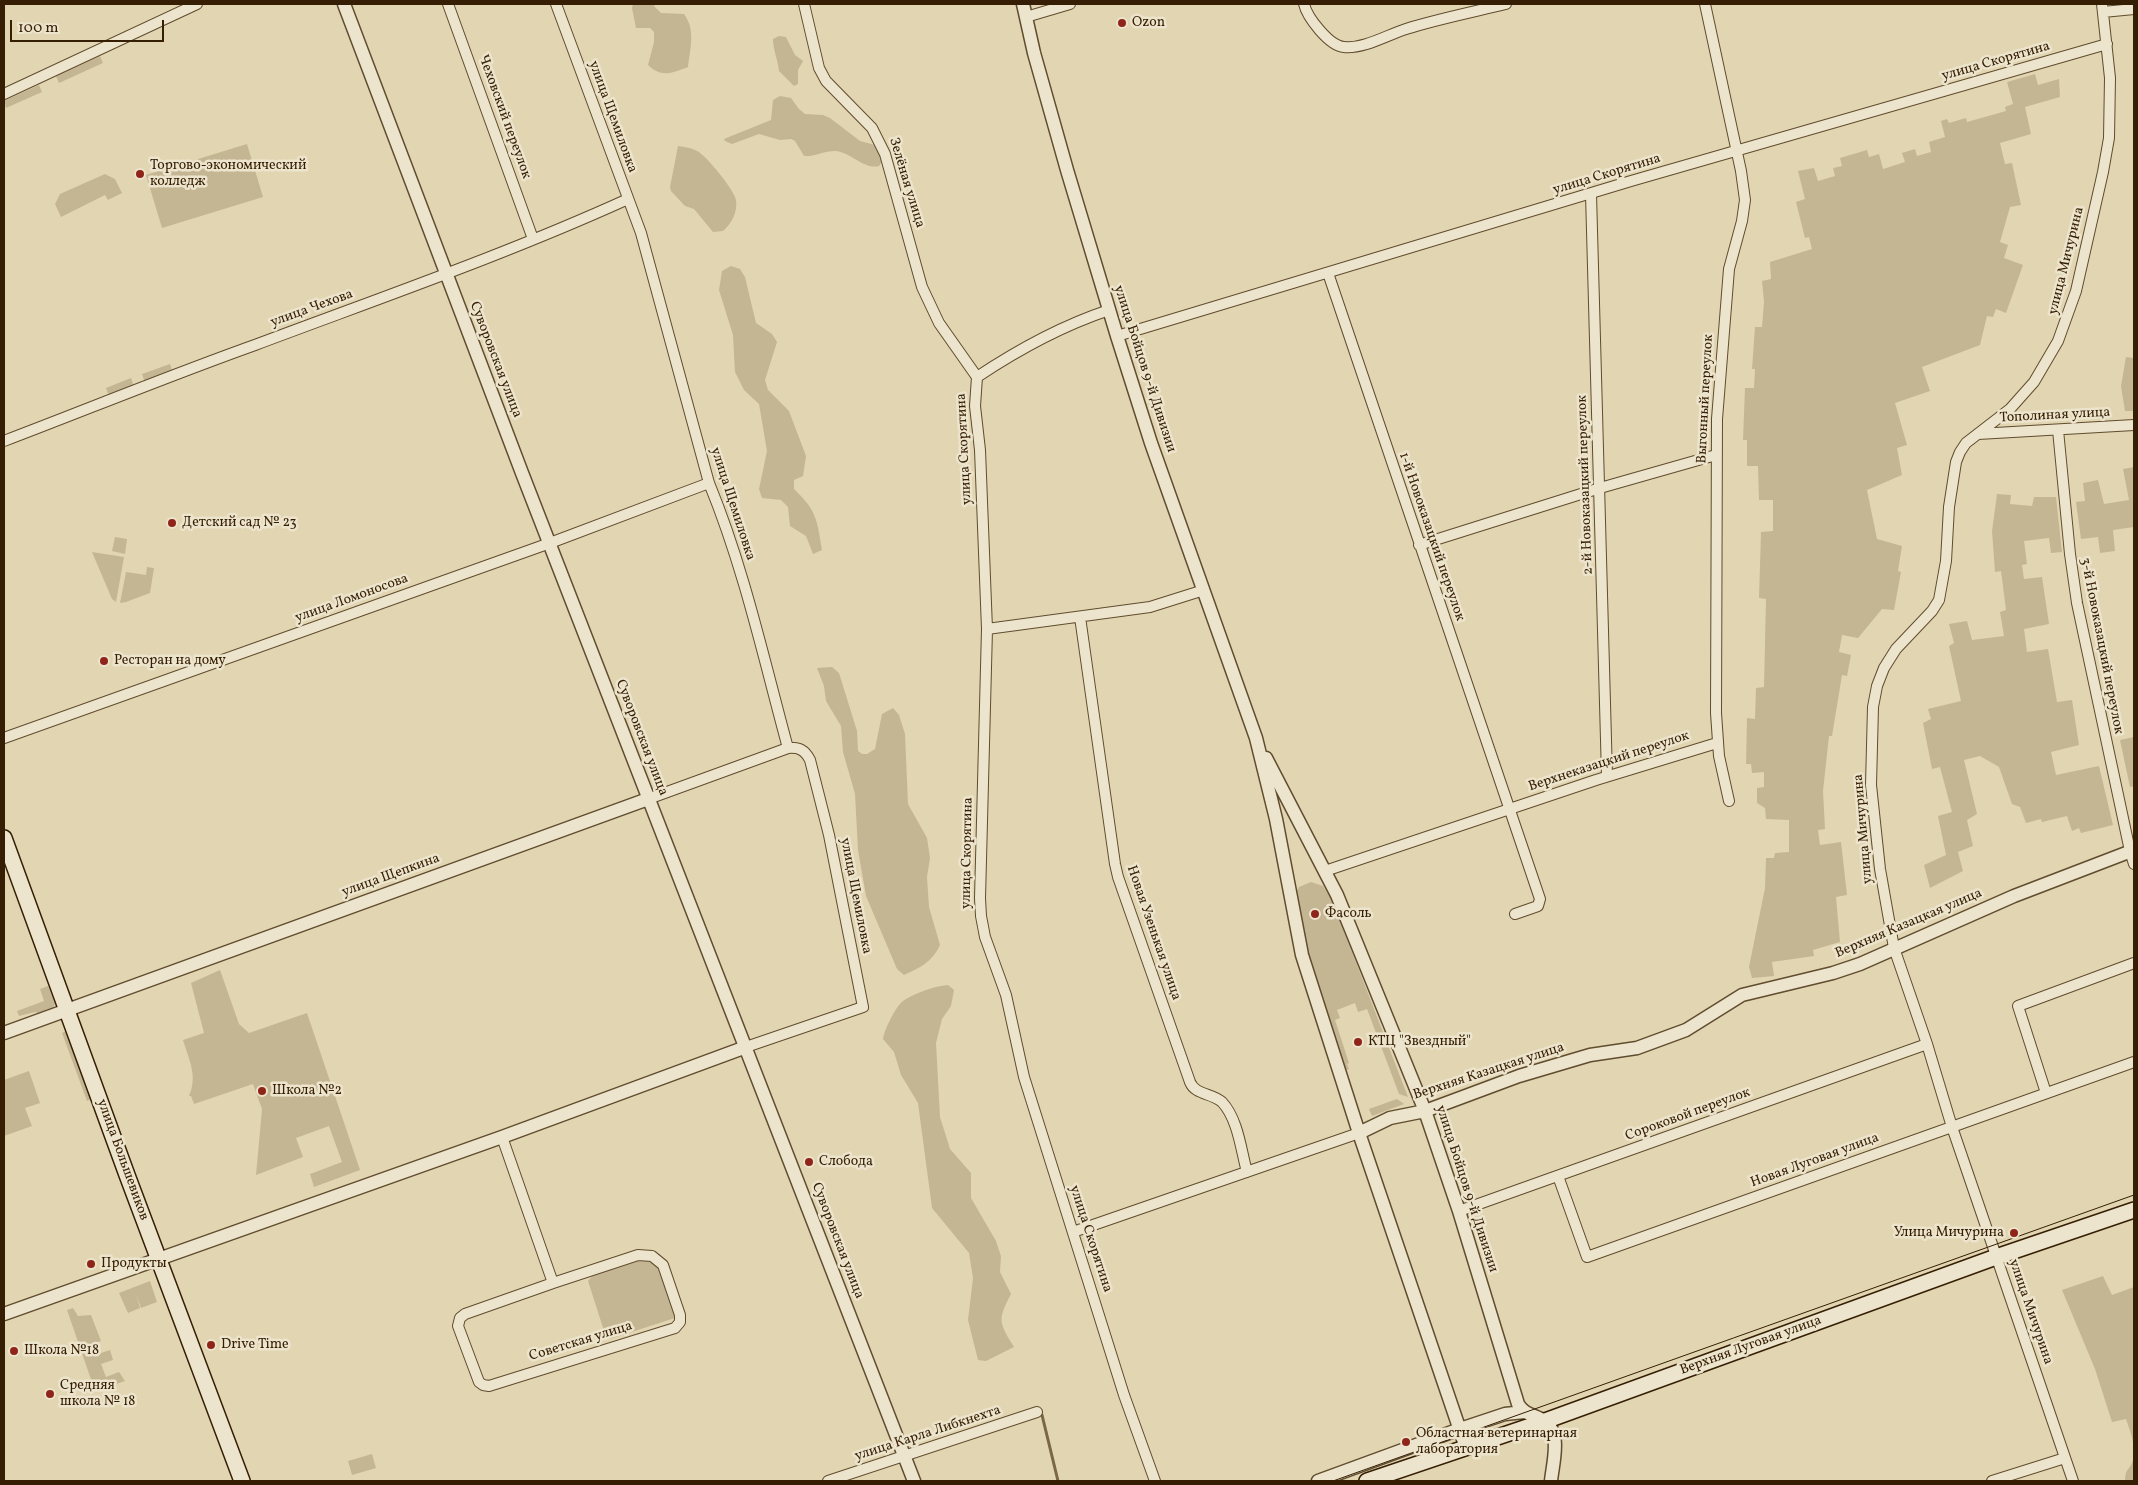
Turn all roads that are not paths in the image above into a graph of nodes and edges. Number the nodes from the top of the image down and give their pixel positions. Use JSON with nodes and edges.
{"nodes":[{"id":1,"x":197,"y":4,"type":"edge"},
{"id":2,"x":344,"y":4,"type":"edge"},
{"id":3,"x":448,"y":4,"type":"edge"},
{"id":4,"x":556,"y":4,"type":"edge"},
{"id":5,"x":804,"y":4,"type":"edge"},
{"id":6,"x":1024,"y":4,"type":"edge"},
{"id":7,"x":1070,"y":4,"type":"edge"},
{"id":8,"x":1304,"y":4,"type":"edge"},
{"id":9,"x":1506,"y":4,"type":"edge"},
{"id":10,"x":1705,"y":4,"type":"edge"},
{"id":11,"x":2103,"y":8,"type":"edge"},
{"id":12,"x":2134,"y":9,"type":"edge"},
{"id":13,"x":1026,"y":17,"type":"junction"},
{"id":14,"x":2107,"y":44,"type":"junction"},
{"id":15,"x":4,"y":94,"type":"edge"},
{"id":16,"x":1737,"y":152,"type":"junction"},
{"id":17,"x":1591,"y":194,"type":"junction"},
{"id":18,"x":628,"y":199,"type":"junction"},
{"id":19,"x":534,"y":239,"type":"junction"},
{"id":20,"x":1328,"y":273,"type":"junction"},
{"id":21,"x":447,"y":274,"type":"junction"},
{"id":22,"x":1109,"y":310,"type":"junction"},
{"id":23,"x":1117,"y":336,"type":"junction"},
{"id":24,"x":977,"y":377,"type":"junction"},
{"id":25,"x":2134,"y":425,"type":"edge"},
{"id":26,"x":2058,"y":430,"type":"junction"},
{"id":27,"x":1978,"y":434,"type":"junction"},
{"id":28,"x":4,"y":441,"type":"edge"},
{"id":29,"x":1716,"y":455,"type":"junction"},
{"id":30,"x":709,"y":483,"type":"junction"},
{"id":31,"x":1600,"y":488,"type":"junction"},
{"id":32,"x":550,"y":543,"type":"junction"},
{"id":33,"x":1419,"y":545,"type":"junction"},
{"id":34,"x":1204,"y":590,"type":"junction"},
{"id":35,"x":1080,"y":617,"type":"junction"},
{"id":36,"x":987,"y":629,"type":"junction"},
{"id":37,"x":4,"y":738,"type":"edge"},
{"id":38,"x":1256,"y":738,"type":"junction"},
{"id":39,"x":1718,"y":743,"type":"junction"},
{"id":40,"x":788,"y":748,"type":"junction"},
{"id":41,"x":1606,"y":776,"type":"junction"},
{"id":42,"x":648,"y":799,"type":"junction"},
{"id":43,"x":1729,"y":801,"type":"dead end"},
{"id":44,"x":1509,"y":809,"type":"junction"},
{"id":45,"x":4,"y":838,"type":"edge"},
{"id":46,"x":2132,"y":850,"type":"edge"},
{"id":47,"x":2134,"y":864,"type":"edge"},
{"id":48,"x":1325,"y":872,"type":"junction"},
{"id":49,"x":1514,"y":914,"type":"dead end"},
{"id":50,"x":1894,"y":948,"type":"junction"},
{"id":51,"x":2134,"y":963,"type":"edge"},
{"id":52,"x":66,"y":1010,"type":"junction"},
{"id":53,"x":4,"y":1032,"type":"edge"},
{"id":54,"x":1927,"y":1044,"type":"junction"},
{"id":55,"x":746,"y":1047,"type":"junction"},
{"id":56,"x":2134,"y":1062,"type":"edge"},
{"id":57,"x":2046,"y":1093,"type":"junction"},
{"id":58,"x":1425,"y":1111,"type":"junction"},
{"id":59,"x":1952,"y":1127,"type":"junction"},
{"id":60,"x":1359,"y":1133,"type":"junction"},
{"id":61,"x":502,"y":1137,"type":"junction"},
{"id":62,"x":1247,"y":1172,"type":"junction"},
{"id":63,"x":1558,"y":1176,"type":"junction"},
{"id":64,"x":2134,"y":1210,"type":"edge"},
{"id":65,"x":1459,"y":1211,"type":"junction"},
{"id":66,"x":1073,"y":1232,"type":"junction"},
{"id":67,"x":1996,"y":1257,"type":"junction"},
{"id":68,"x":159,"y":1258,"type":"junction"},
{"id":69,"x":553,"y":1283,"type":"junction"},
{"id":70,"x":4,"y":1314,"type":"edge"},
{"id":71,"x":1506,"y":1368,"type":"junction"},
{"id":72,"x":1037,"y":1412,"type":"dead end"},
{"id":73,"x":1524,"y":1412,"type":"junction"},
{"id":74,"x":1505,"y":1414,"type":"junction"},
{"id":75,"x":1545,"y":1421,"type":"junction"},
{"id":76,"x":1460,"y":1429,"type":"junction"},
{"id":77,"x":1470,"y":1446,"type":"junction"},
{"id":78,"x":905,"y":1456,"type":"junction"},
{"id":79,"x":2065,"y":1458,"type":"junction"},
{"id":80,"x":242,"y":1481,"type":"edge"},
{"id":81,"x":828,"y":1481,"type":"edge"},
{"id":82,"x":914,"y":1481,"type":"edge"},
{"id":83,"x":1155,"y":1481,"type":"edge"},
{"id":84,"x":1318,"y":1481,"type":"edge"},
{"id":85,"x":1367,"y":1481,"type":"edge"},
{"id":86,"x":1551,"y":1481,"type":"edge"},
{"id":87,"x":1992,"y":1481,"type":"edge"},
{"id":88,"x":2073,"y":1481,"type":"edge"}],
"edges":[{"from":1,"to":15,"type":"street"},
{"from":2,"to":21,"type":"street","name":"Суворовская улица"},
{"from":3,"to":19,"type":"street","name":"Чеховский переулок"},
{"from":4,"to":18,"type":"street","name":"улица Щемиловка"},
{"from":5,"to":24,"type":"street","name":"Зелёная улица"},
{"from":6,"to":13,"type":"street","name":"улица Бойцов 9-й Дивизии"},
{"from":7,"to":13,"type":"street"},
{"from":8,"to":9,"type":"street"},
{"from":10,"to":16,"type":"street","name":"Выгонный переулок"},
{"from":11,"to":12,"type":"street"},
{"from":11,"to":14,"type":"street","name":"улица Мичурина"},
{"from":13,"to":22,"type":"street","name":"улица Бойцов 9-й Дивизии"},
{"from":14,"to":16,"type":"street","name":"улица Скорятина"},
{"from":14,"to":27,"type":"street","name":"улица Мичурина"},
{"from":16,"to":17,"type":"street","name":"улица Скорятина"},
{"from":16,"to":29,"type":"street","name":"Выгонный переулок"},
{"from":17,"to":20,"type":"street","name":"улица Скорятина"},
{"from":17,"to":31,"type":"street","name":"2-й Новоказацкий переулок"},
{"from":18,"to":19,"type":"street","name":"улица Чехова"},
{"from":18,"to":30,"type":"street","name":"улица Щемиловка"},
{"from":19,"to":21,"type":"street","name":"улица Чехова"},
{"from":20,"to":23,"type":"street","name":"улица Скорятина"},
{"from":20,"to":33,"type":"street","name":"1-й Новоказацкий переулок"},
{"from":21,"to":28,"type":"street","name":"улица Чехова"},
{"from":21,"to":32,"type":"street","name":"Суворовская улица"},
{"from":22,"to":23,"type":"street","name":"улица Бойцов 9-й Дивизии"},
{"from":22,"to":24,"type":"street","name":"улица Скорятина"},
{"from":23,"to":34,"type":"street","name":"улица Бойцов 9-й Дивизии"},
{"from":24,"to":36,"type":"street","name":"улица Скорятина"},
{"from":25,"to":26,"type":"street","name":"Тополиная улица"},
{"from":26,"to":27,"type":"street","name":"Тополиная улица"},
{"from":26,"to":46,"type":"street","name":"3-й Новоказацкий переулок"},
{"from":27,"to":50,"type":"street","name":"улица Мичурина"},
{"from":29,"to":31,"type":"street"},
{"from":29,"to":39,"type":"street","name":"Выгонный переулок"},
{"from":30,"to":32,"type":"street","name":"улица Ломоносова"},
{"from":30,"to":40,"type":"street","name":"улица Щемиловка"},
{"from":31,"to":33,"type":"street"},
{"from":31,"to":41,"type":"street","name":"2-й Новоказацкий переулок"},
{"from":32,"to":37,"type":"street","name":"улица Ломоносова"},
{"from":32,"to":42,"type":"street","name":"Суворовская улица"},
{"from":33,"to":44,"type":"street","name":"1-й Новоказацкий переулок"},
{"from":34,"to":35,"type":"street"},
{"from":34,"to":38,"type":"street","name":"улица Бойцов 9-й Дивизии"},
{"from":35,"to":36,"type":"street"},
{"from":35,"to":62,"type":"street","name":"Новая Узенькая улица"},
{"from":36,"to":66,"type":"street","name":"улица Скорятина"},
{"from":38,"to":48,"type":"street","name":"улица Бойцов 9-й Дивизии"},
{"from":38,"to":60,"type":"street","name":"улица Бойцов 9-й Дивизии"},
{"from":39,"to":41,"type":"street","name":"Верхнеказацкий переулок"},
{"from":39,"to":43,"type":"street","name":"Выгонный переулок"},
{"from":40,"to":42,"type":"street","name":"улица Щепкина"},
{"from":40,"to":55,"type":"street","name":"улица Щемиловка"},
{"from":41,"to":44,"type":"street","name":"Верхнеказацкий переулок"},
{"from":42,"to":52,"type":"street","name":"улица Щепкина"},
{"from":42,"to":55,"type":"street","name":"Суворовская улица"},
{"from":44,"to":48,"type":"street","name":"Верхнеказацкий переулок"},
{"from":44,"to":49,"type":"street"},
{"from":45,"to":52,"type":"main road","name":"улица Большевиков"},
{"from":46,"to":47,"type":"street","name":"3-й Новоказацкий переулок"},
{"from":46,"to":50,"type":"street","name":"Верхняя Казацкая улица"},
{"from":48,"to":58,"type":"street","name":"улица Бойцов 9-й Дивизии"},
{"from":50,"to":54,"type":"street","name":"улица Мичурина"},
{"from":50,"to":58,"type":"street","name":"Верхняя Казацкая улица"},
{"from":51,"to":57,"type":"street"},
{"from":52,"to":53,"type":"street","name":"улица Щепкина"},
{"from":52,"to":68,"type":"main road","name":"улица Большевиков"},
{"from":54,"to":59,"type":"street","name":"улица Мичурина"},
{"from":54,"to":63,"type":"street","name":"Сороковой переулок"},
{"from":55,"to":61,"type":"street"},
{"from":55,"to":78,"type":"street","name":"Суворовская улица"},
{"from":56,"to":57,"type":"street","name":"Новая Луговая улица"},
{"from":57,"to":59,"type":"street","name":"Новая Луговая улица"},
{"from":58,"to":60,"type":"street","name":"Верхняя Казацкая улица"},
{"from":58,"to":65,"type":"street","name":"улица Бойцов 9-й Дивизии"},
{"from":59,"to":63,"type":"street","name":"Новая Луговая улица"},
{"from":59,"to":67,"type":"street","name":"улица Мичурина"},
{"from":60,"to":62,"type":"street","name":"Верхняя Казацкая улица"},
{"from":60,"to":76,"type":"street","name":"улица Бойцов 9-й Дивизии"},
{"from":61,"to":68,"type":"street"},
{"from":61,"to":69,"type":"street"},
{"from":62,"to":66,"type":"street","name":"Верхняя Казацкая улица"},
{"from":63,"to":65,"type":"street","name":"Сороковой переулок"},
{"from":64,"to":67,"type":"main road","name":"Верхняя Луговая улица"},
{"from":65,"to":71,"type":"street","name":"улица Бойцов 9-й Дивизии"},
{"from":66,"to":83,"type":"street","name":"улица Скорятина"},
{"from":67,"to":75,"type":"main road","name":"Верхняя Луговая улица"},
{"from":67,"to":79,"type":"street","name":"улица Мичурина"},
{"from":68,"to":70,"type":"street"},
{"from":68,"to":80,"type":"main road","name":"улица Большевиков"},
{"from":69,"to":69,"type":"street","name":"Советская улица"},
{"from":71,"to":73,"type":"street","name":"улица Бойцов 9-й Дивизии"},
{"from":71,"to":74,"type":"street"},
{"from":72,"to":78,"type":"street","name":"улица Карла Либкнехта"},
{"from":73,"to":74,"type":"street"},
{"from":73,"to":75,"type":"street"},
{"from":74,"to":76,"type":"street"},
{"from":74,"to":77,"type":"street"},
{"from":75,"to":77,"type":"main road","name":"Верхняя Луговая улица"},
{"from":75,"to":86,"type":"street"},
{"from":76,"to":77,"type":"street","name":"улица Бойцов 9-й Дивизии"},
{"from":76,"to":84,"type":"street"},
{"from":77,"to":85,"type":"main road","name":"Верхняя Луговая улица"},
{"from":78,"to":81,"type":"street","name":"улица Карла Либкнехта"},
{"from":78,"to":82,"type":"street","name":"Суворовская улица"},
{"from":79,"to":87,"type":"street"},
{"from":79,"to":88,"type":"street","name":"улица Мичурина"}]}
